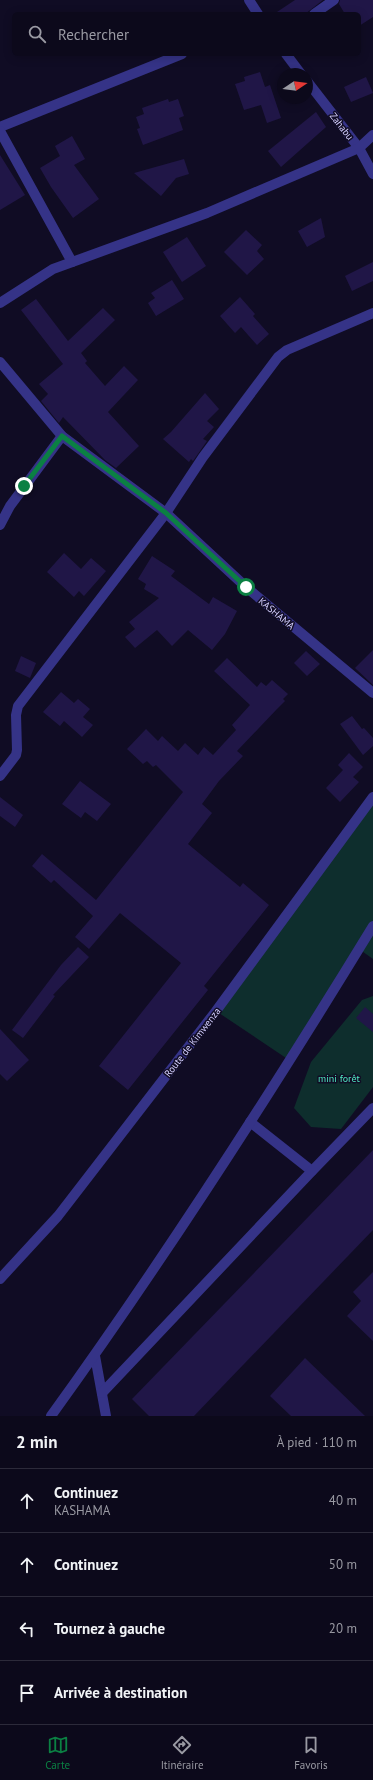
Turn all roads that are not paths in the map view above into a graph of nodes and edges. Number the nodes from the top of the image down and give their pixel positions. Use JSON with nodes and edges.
{"nodes":[{"id":1,"x":250,"y":0,"type":"edge"},
{"id":2,"x":334,"y":0,"type":"edge"},
{"id":3,"x":257,"y":12,"type":"edge"},
{"id":4,"x":317,"y":12,"type":"edge"},
{"id":5,"x":177,"y":56,"type":"edge"},
{"id":6,"x":288,"y":56,"type":"edge"},
{"id":7,"x":296,"y":68,"type":"edge"},
{"id":8,"x":313,"y":89,"type":"edge"},
{"id":9,"x":0,"y":127,"type":"edge"},
{"id":10,"x":0,"y":131,"type":"edge"},
{"id":11,"x":373,"y":135,"type":"edge"},
{"id":12,"x":359,"y":148,"type":"junction"},
{"id":13,"x":373,"y":174,"type":"edge"},
{"id":14,"x":72,"y":262,"type":"junction"},
{"id":15,"x":0,"y":304,"type":"edge"},
{"id":16,"x":373,"y":313,"type":"edge"},
{"id":17,"x":0,"y":362,"type":"edge"},
{"id":18,"x":62,"y":436,"type":"junction"},
{"id":19,"x":166,"y":513,"type":"junction"},
{"id":20,"x":0,"y":525,"type":"edge"},
{"id":21,"x":373,"y":693,"type":"edge"},
{"id":22,"x":0,"y":776,"type":"edge"},
{"id":23,"x":373,"y":797,"type":"edge"},
{"id":24,"x":373,"y":926,"type":"edge"},
{"id":25,"x":373,"y":1108,"type":"edge"},
{"id":26,"x":250,"y":1122,"type":"junction"},
{"id":27,"x":312,"y":1171,"type":"junction"},
{"id":28,"x":0,"y":1280,"type":"edge"},
{"id":29,"x":95,"y":1356,"type":"junction"},
{"id":30,"x":102,"y":1394,"type":"junction"},
{"id":31,"x":51,"y":1416,"type":"edge"},
{"id":32,"x":106,"y":1416,"type":"edge"}],
"edges":[{"from":1,"to":3,"type":"street"},
{"from":2,"to":4,"type":"street"},
{"from":5,"to":9,"type":"street"},
{"from":6,"to":7,"type":"street"},
{"from":8,"to":12,"type":"street","name":"Zahabu"},
{"from":10,"to":14,"type":"street"},
{"from":11,"to":12,"type":"street"},
{"from":12,"to":13,"type":"street","name":"Zahabu"},
{"from":12,"to":14,"type":"street"},
{"from":14,"to":15,"type":"street"},
{"from":16,"to":19,"type":"street"},
{"from":17,"to":18,"type":"street","name":"KASHAMA"},
{"from":18,"to":19,"type":"street","name":"KASHAMA"},
{"from":18,"to":20,"type":"street"},
{"from":19,"to":21,"type":"street","name":"KASHAMA"},
{"from":19,"to":22,"type":"street"},
{"from":23,"to":28,"type":"street","name":"Route de Kimwenza"},
{"from":24,"to":26,"type":"street"},
{"from":25,"to":27,"type":"street"},
{"from":26,"to":27,"type":"street"},
{"from":26,"to":29,"type":"street"},
{"from":27,"to":30,"type":"street"},
{"from":29,"to":30,"type":"street"},
{"from":29,"to":31,"type":"street"},
{"from":30,"to":32,"type":"street"}]}
